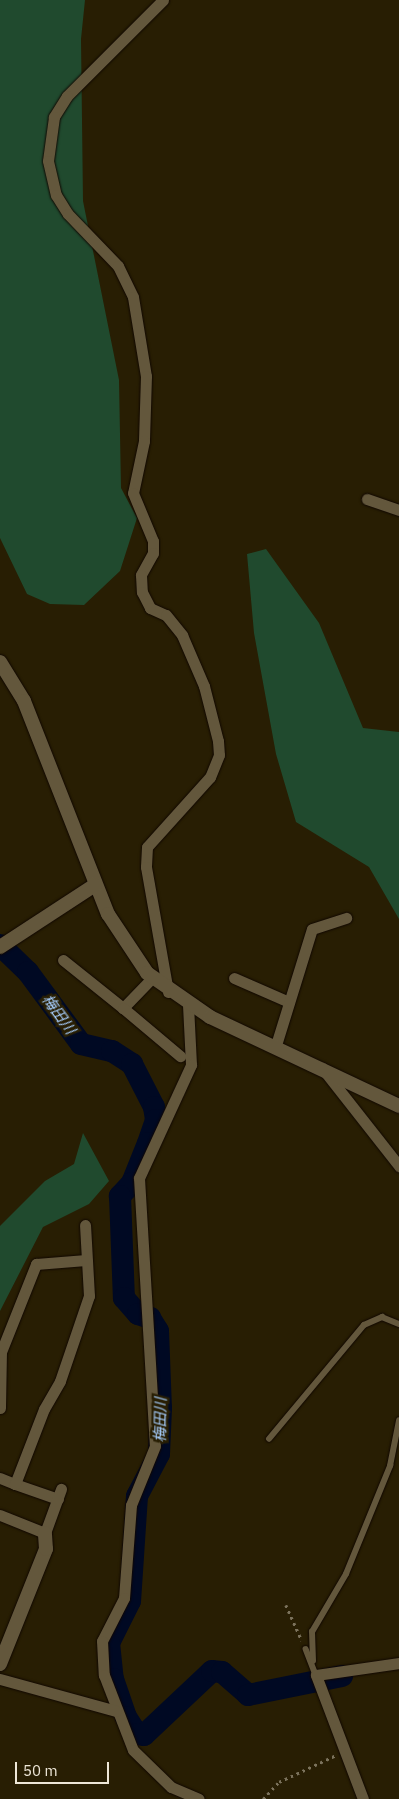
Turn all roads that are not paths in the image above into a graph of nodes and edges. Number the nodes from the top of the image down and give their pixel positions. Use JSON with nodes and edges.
{"nodes":[{"id":1,"x":163,"y":0,"type":"edge"},
{"id":2,"x":368,"y":499,"type":"dead end"},
{"id":3,"x":399,"y":510,"type":"edge"},
{"id":4,"x":0,"y":662,"type":"edge"},
{"id":5,"x":95,"y":885,"type":"junction"},
{"id":6,"x":346,"y":918,"type":"dead end"},
{"id":7,"x":0,"y":947,"type":"edge"},
{"id":8,"x":63,"y":960,"type":"dead end"},
{"id":9,"x":152,"y":978,"type":"junction"},
{"id":10,"x":234,"y":978,"type":"dead end"},
{"id":11,"x":168,"y":992,"type":"junction"},
{"id":12,"x":290,"y":1002,"type":"junction"},
{"id":13,"x":188,"y":1005,"type":"junction"},
{"id":14,"x":123,"y":1008,"type":"junction"},
{"id":15,"x":276,"y":1045,"type":"junction"},
{"id":16,"x":180,"y":1056,"type":"dead end"},
{"id":17,"x":320,"y":1065,"type":"junction"},
{"id":18,"x":399,"y":1106,"type":"edge"},
{"id":19,"x":399,"y":1166,"type":"edge"},
{"id":20,"x":85,"y":1225,"type":"dead end"},
{"id":21,"x":86,"y":1260,"type":"junction"},
{"id":22,"x":399,"y":1324,"type":"edge"},
{"id":23,"x":0,"y":1408,"type":"edge"},
{"id":24,"x":399,"y":1421,"type":"edge"},
{"id":25,"x":269,"y":1438,"type":"dead end"},
{"id":26,"x":0,"y":1478,"type":"edge"},
{"id":27,"x":16,"y":1484,"type":"junction"},
{"id":28,"x":0,"y":1515,"type":"edge"},
{"id":29,"x":45,"y":1533,"type":"junction"},
{"id":30,"x":306,"y":1649,"type":"road end"},
{"id":31,"x":313,"y":1661,"type":"junction"},
{"id":32,"x":399,"y":1663,"type":"edge"},
{"id":33,"x":0,"y":1664,"type":"edge"},
{"id":34,"x":0,"y":1678,"type":"edge"},
{"id":35,"x":317,"y":1680,"type":"junction"},
{"id":36,"x":116,"y":1711,"type":"junction"},
{"id":37,"x":199,"y":1799,"type":"edge"},
{"id":38,"x":363,"y":1799,"type":"edge"}],
"edges":[{"from":1,"to":11,"type":"street"},
{"from":2,"to":3,"type":"street"},
{"from":4,"to":5,"type":"street"},
{"from":5,"to":7,"type":"street"},
{"from":5,"to":9,"type":"street"},
{"from":6,"to":12,"type":"street"},
{"from":8,"to":14,"type":"street"},
{"from":9,"to":11,"type":"street"},
{"from":9,"to":14,"type":"street"},
{"from":10,"to":12,"type":"street"},
{"from":11,"to":13,"type":"street"},
{"from":12,"to":15,"type":"street"},
{"from":13,"to":15,"type":"street"},
{"from":13,"to":36,"type":"street"},
{"from":14,"to":16,"type":"street"},
{"from":15,"to":17,"type":"street"},
{"from":17,"to":18,"type":"street"},
{"from":17,"to":19,"type":"street"},
{"from":20,"to":21,"type":"street"},
{"from":21,"to":23,"type":"street"},
{"from":21,"to":27,"type":"street"},
{"from":22,"to":25,"type":"lane"},
{"from":24,"to":31,"type":"lane"},
{"from":26,"to":27,"type":"street"},
{"from":27,"to":29,"type":"street"},
{"from":28,"to":29,"type":"street"},
{"from":29,"to":33,"type":"street"},
{"from":30,"to":31,"type":"lane"},
{"from":31,"to":35,"type":"lane"},
{"from":32,"to":35,"type":"street"},
{"from":34,"to":36,"type":"street"},
{"from":35,"to":38,"type":"street"},
{"from":36,"to":37,"type":"street"}]}
